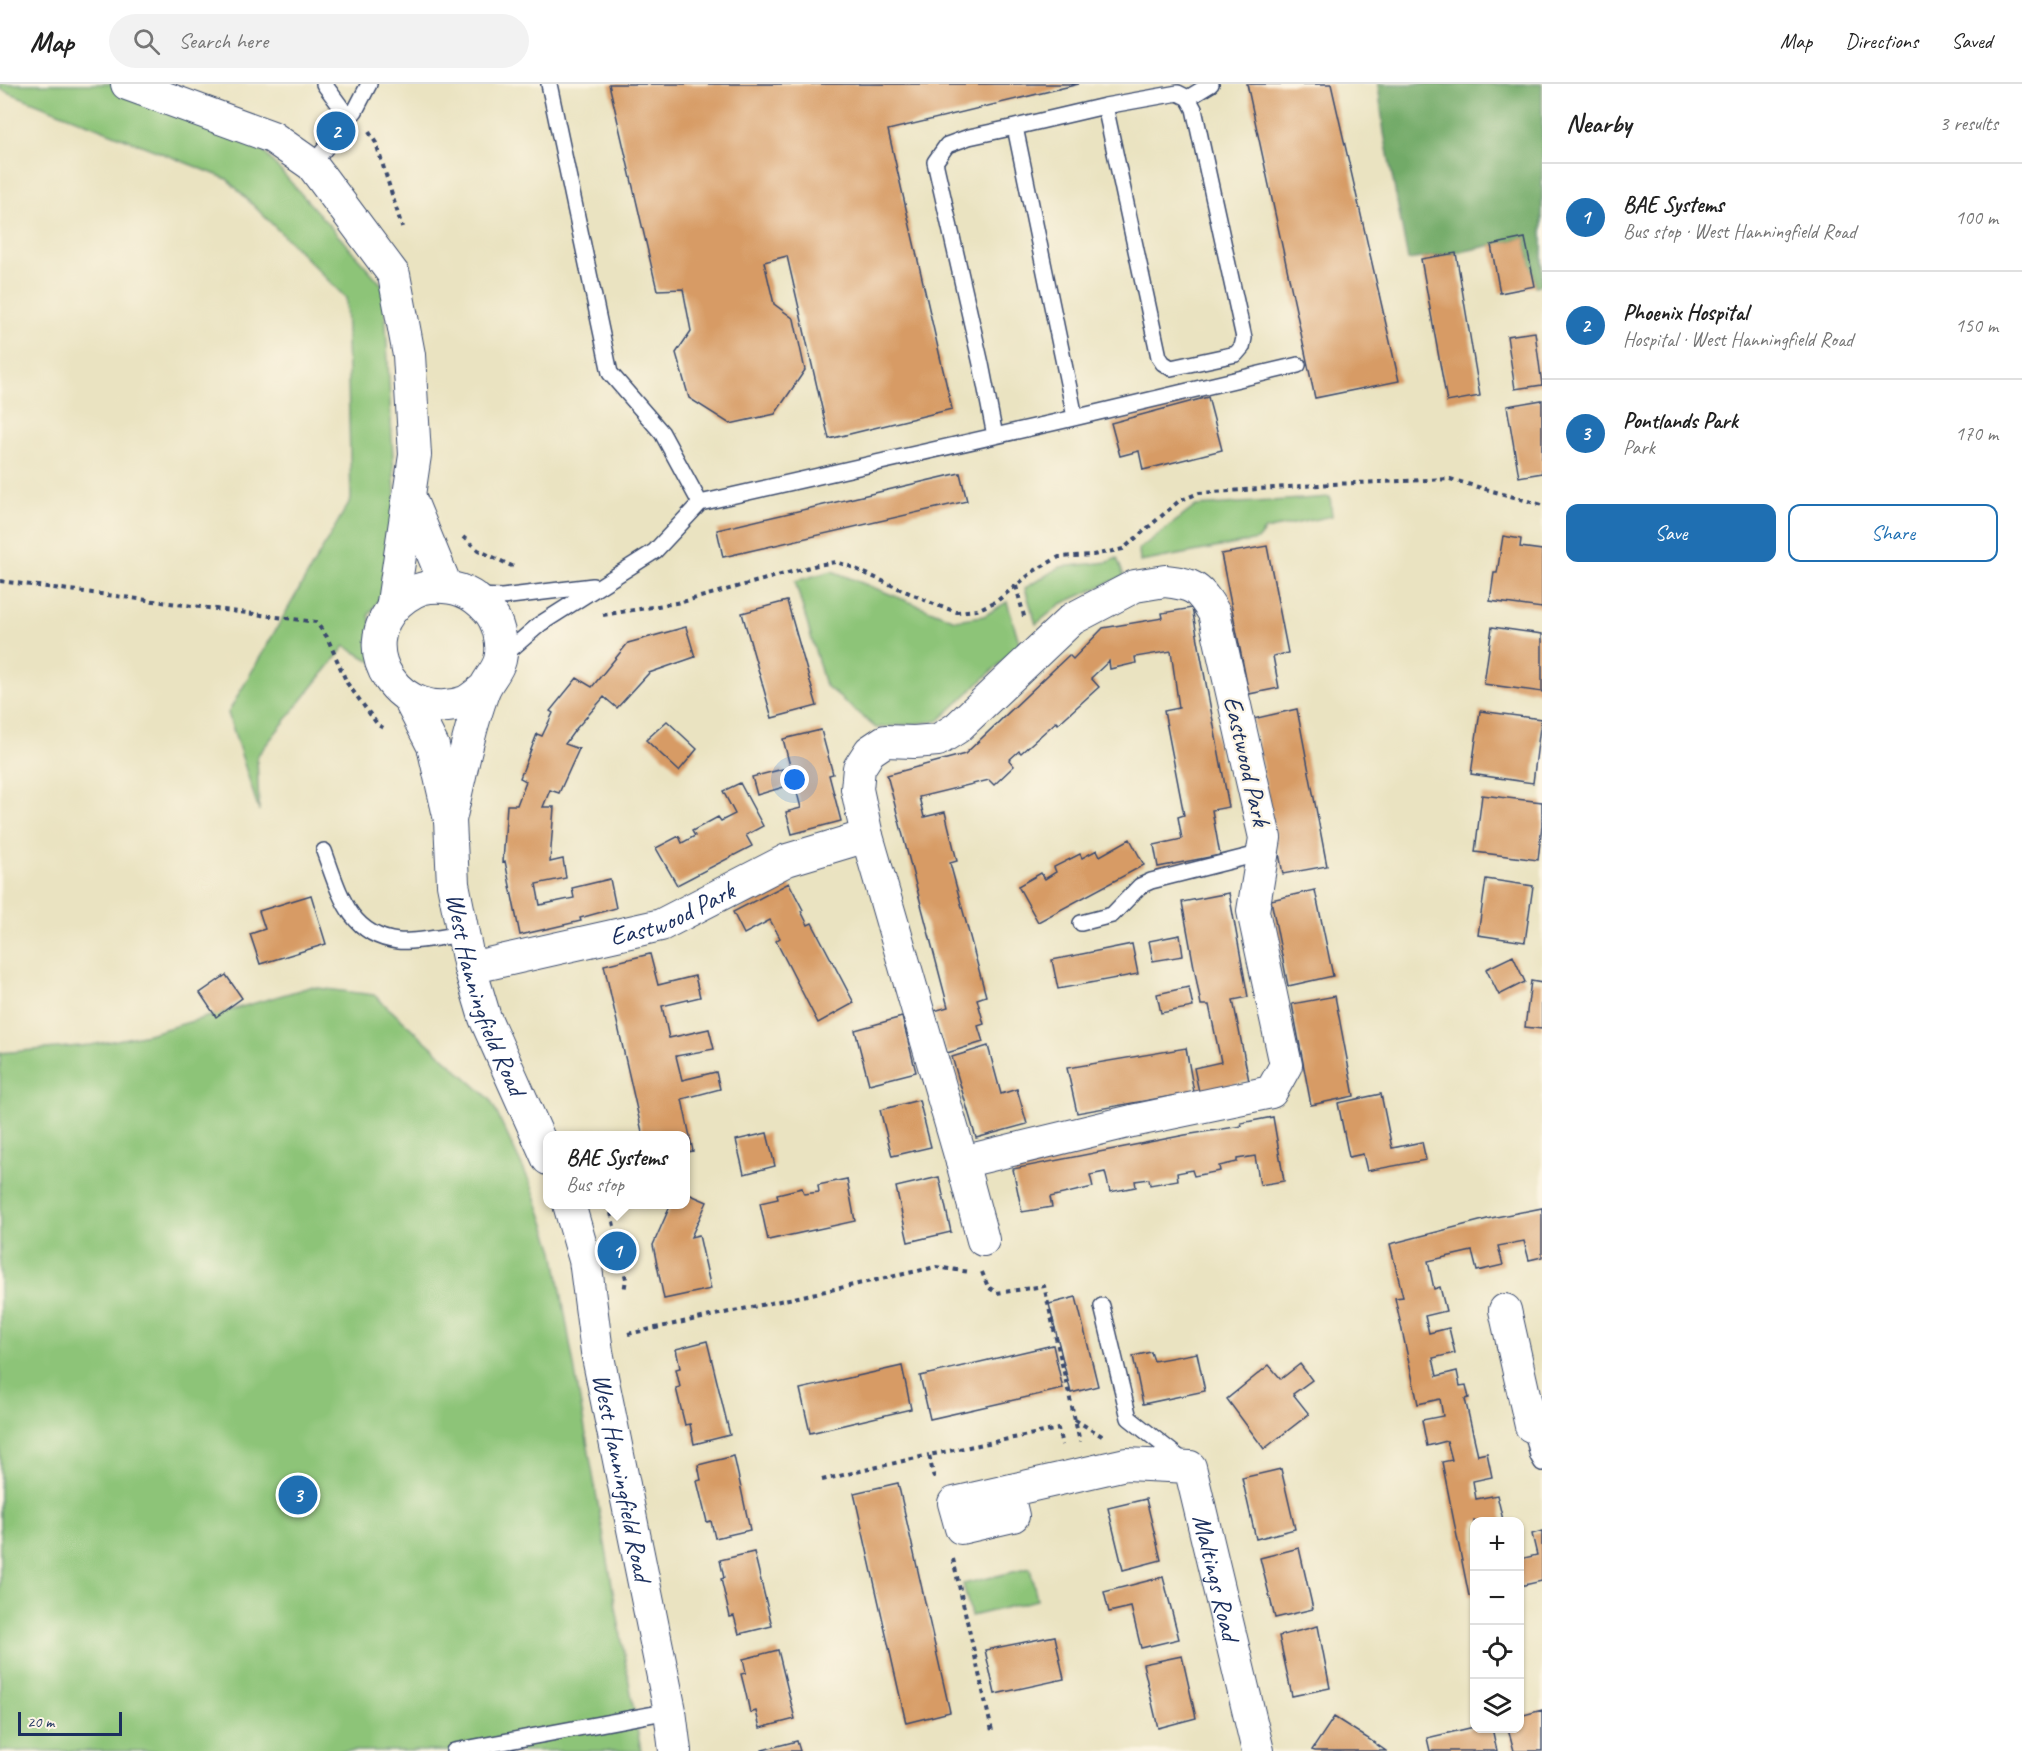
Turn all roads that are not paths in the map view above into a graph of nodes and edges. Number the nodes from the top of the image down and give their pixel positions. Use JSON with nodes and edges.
{"nodes":[{"id":1,"x":127,"y":84,"type":"edge"},
{"id":2,"x":324,"y":84,"type":"edge"},
{"id":3,"x":369,"y":84,"type":"edge"},
{"id":4,"x":549,"y":84,"type":"edge"},
{"id":5,"x":1211,"y":84,"type":"edge"},
{"id":6,"x":1188,"y":98,"type":"junction"},
{"id":7,"x":1105,"y":106,"type":"junction"},
{"id":8,"x":349,"y":118,"type":"junction"},
{"id":9,"x":1015,"y":127,"type":"junction"},
{"id":10,"x":312,"y":165,"type":"junction"},
{"id":11,"x":1298,"y":365,"type":"dead end"},
{"id":12,"x":1075,"y":417,"type":"junction"},
{"id":13,"x":995,"y":436,"type":"junction"},
{"id":14,"x":410,"y":497,"type":"junction"},
{"id":15,"x":700,"y":503,"type":"junction"},
{"id":16,"x":599,"y":585,"type":"junction"},
{"id":17,"x":460,"y":591,"type":"junction"},
{"id":18,"x":392,"y":609,"type":"junction"},
{"id":19,"x":501,"y":658,"type":"junction"},
{"id":20,"x":483,"y":689,"type":"junction"},
{"id":21,"x":409,"y":699,"type":"junction"},
{"id":22,"x":450,"y":820,"type":"junction"},
{"id":23,"x":867,"y":836,"type":"junction"},
{"id":24,"x":324,"y":851,"type":"dead end"},
{"id":25,"x":1262,"y":853,"type":"junction"},
{"id":26,"x":1081,"y":923,"type":"dead end"},
{"id":27,"x":463,"y":934,"type":"junction"},
{"id":28,"x":470,"y":968,"type":"junction"},
{"id":29,"x":543,"y":1148,"type":"edge"},
{"id":30,"x":962,"y":1161,"type":"junction"},
{"id":31,"x":570,"y":1209,"type":"edge"},
{"id":32,"x":983,"y":1240,"type":"dead end"},
{"id":33,"x":1102,"y":1306,"type":"dead end"},
{"id":34,"x":1505,"y":1310,"type":"dead end"},
{"id":35,"x":1530,"y":1367,"type":"edge"},
{"id":36,"x":1531,"y":1426,"type":"joint"},
{"id":37,"x":1542,"y":1463,"type":"edge"},
{"id":38,"x":1190,"y":1467,"type":"junction"},
{"id":39,"x":1007,"y":1491,"type":"dead end"},
{"id":40,"x":669,"y":1711,"type":"junction"},
{"id":41,"x":454,"y":1751,"type":"edge"},
{"id":42,"x":675,"y":1751,"type":"edge"},
{"id":43,"x":1258,"y":1751,"type":"edge"}],
"edges":[{"from":1,"to":10,"type":"street","name":"West Hanningfield Road"},
{"from":2,"to":8,"type":"lane"},
{"from":3,"to":8,"type":"lane"},
{"from":4,"to":15,"type":"lane"},
{"from":5,"to":6,"type":"lane"},
{"from":6,"to":7,"type":"lane"},
{"from":6,"to":7,"type":"lane"},
{"from":7,"to":9,"type":"lane"},
{"from":8,"to":10,"type":"lane"},
{"from":9,"to":12,"type":"lane"},
{"from":9,"to":13,"type":"lane"},
{"from":10,"to":14,"type":"street","name":"West Hanningfield Road"},
{"from":11,"to":12,"type":"lane"},
{"from":12,"to":13,"type":"lane"},
{"from":13,"to":15,"type":"lane"},
{"from":14,"to":17,"type":"street","name":"West Hanningfield Road"},
{"from":14,"to":18,"type":"street","name":"West Hanningfield Road"},
{"from":15,"to":16,"type":"lane"},
{"from":16,"to":17,"type":"lane"},
{"from":16,"to":19,"type":"lane"},
{"from":17,"to":18,"type":"street"},
{"from":17,"to":19,"type":"street","name":"West Hanningfield Road"},
{"from":18,"to":21,"type":"street","name":"West Hanningfield Road"},
{"from":19,"to":20,"type":"street","name":"West Hanningfield Road"},
{"from":20,"to":21,"type":"street","name":"West Hanningfield Road"},
{"from":20,"to":22,"type":"street","name":"West Hanningfield Road"},
{"from":21,"to":22,"type":"street","name":"West Hanningfield Road"},
{"from":22,"to":27,"type":"street","name":"West Hanningfield Road"},
{"from":23,"to":25,"type":"street","name":"Eastwood Park"},
{"from":23,"to":28,"type":"street","name":"Eastwood Park"},
{"from":23,"to":30,"type":"street","name":"Eastwood Park"},
{"from":24,"to":27,"type":"lane"},
{"from":25,"to":26,"type":"lane"},
{"from":25,"to":30,"type":"street","name":"Eastwood Park"},
{"from":27,"to":28,"type":"street","name":"West Hanningfield Road"},
{"from":28,"to":29,"type":"street","name":"West Hanningfield Road"},
{"from":30,"to":32,"type":"street","name":"Eastwood Park"},
{"from":31,"to":40,"type":"street","name":"West Hanningfield Road"},
{"from":33,"to":38,"type":"lane"},
{"from":34,"to":35,"type":"street"},
{"from":35,"to":36,"type":"street"},
{"from":36,"to":37,"type":"lane"},
{"from":38,"to":39,"type":"street"},
{"from":38,"to":43,"type":"street","name":"Maltings Road"},
{"from":40,"to":41,"type":"lane"},
{"from":40,"to":42,"type":"street","name":"West Hanningfield Road"}]}
